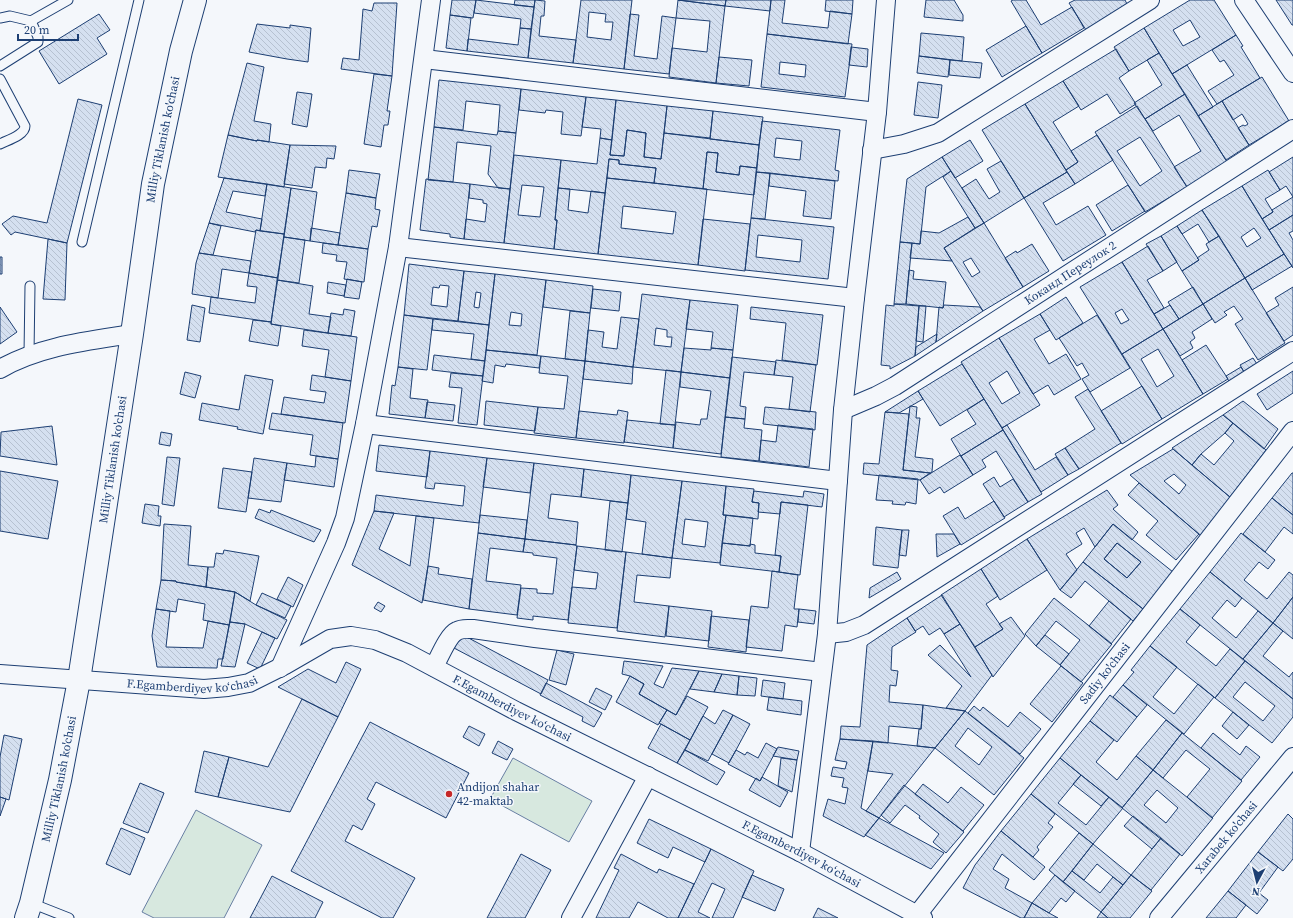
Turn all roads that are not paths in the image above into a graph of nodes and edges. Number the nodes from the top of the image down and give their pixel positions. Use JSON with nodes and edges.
{"nodes":[{"id":1,"x":68,"y":0,"type":"edge"},
{"id":2,"x":139,"y":0,"type":"edge"},
{"id":3,"x":195,"y":0,"type":"edge"},
{"id":4,"x":431,"y":0,"type":"edge"},
{"id":5,"x":886,"y":0,"type":"edge"},
{"id":6,"x":1150,"y":0,"type":"edge"},
{"id":7,"x":1244,"y":0,"type":"edge"},
{"id":8,"x":0,"y":18,"type":"edge"},
{"id":9,"x":31,"y":21,"type":"junction"},
{"id":10,"x":424,"y":59,"type":"junction"},
{"id":11,"x":0,"y":66,"type":"edge"},
{"id":12,"x":1293,"y":73,"type":"edge"},
{"id":13,"x":0,"y":79,"type":"edge"},
{"id":14,"x":877,"y":112,"type":"junction"},
{"id":15,"x":1293,"y":129,"type":"edge"},
{"id":16,"x":0,"y":144,"type":"edge"},
{"id":17,"x":872,"y":150,"type":"junction"},
{"id":18,"x":82,"y":242,"type":"dead end"},
{"id":19,"x":398,"y":247,"type":"junction"},
{"id":20,"x":30,"y":286,"type":"dead end"},
{"id":21,"x":855,"y":298,"type":"junction"},
{"id":22,"x":132,"y":334,"type":"junction"},
{"id":23,"x":1293,"y":351,"type":"edge"},
{"id":24,"x":29,"y":354,"type":"junction"},
{"id":25,"x":0,"y":368,"type":"edge"},
{"id":26,"x":843,"y":410,"type":"junction"},
{"id":27,"x":365,"y":424,"type":"junction"},
{"id":28,"x":1293,"y":431,"type":"edge"},
{"id":29,"x":838,"y":481,"type":"junction"},
{"id":30,"x":826,"y":634,"type":"junction"},
{"id":31,"x":434,"y":667,"type":"junction"},
{"id":32,"x":280,"y":668,"type":"junction"},
{"id":33,"x":822,"y":672,"type":"junction"},
{"id":34,"x":0,"y":674,"type":"edge"},
{"id":35,"x":79,"y":680,"type":"junction"},
{"id":36,"x":1293,"y":757,"type":"edge"},
{"id":37,"x":648,"y":776,"type":"junction"},
{"id":38,"x":800,"y":852,"type":"junction"},
{"id":39,"x":29,"y":911,"type":"edge"},
{"id":40,"x":920,"y":916,"type":"edge"},
{"id":41,"x":69,"y":918,"type":"edge"},
{"id":42,"x":571,"y":918,"type":"edge"},
{"id":43,"x":1158,"y":918,"type":"edge"}],
"edges":[{"from":1,"to":9,"type":"lane"},
{"from":2,"to":18,"type":"lane"},
{"from":3,"to":22,"type":"main road","name":"Milliy Tiklanish ko'chasi"},
{"from":4,"to":10,"type":"street"},
{"from":5,"to":14,"type":"street"},
{"from":6,"to":17,"type":"street"},
{"from":7,"to":12,"type":"street"},
{"from":8,"to":9,"type":"lane"},
{"from":9,"to":11,"type":"lane"},
{"from":10,"to":14,"type":"street"},
{"from":10,"to":19,"type":"street"},
{"from":13,"to":16,"type":"lane"},
{"from":14,"to":17,"type":"street"},
{"from":15,"to":26,"type":"street","name":"Коканд Πереулок 2"},
{"from":17,"to":21,"type":"street"},
{"from":19,"to":21,"type":"street"},
{"from":19,"to":27,"type":"street"},
{"from":20,"to":24,"type":"lane"},
{"from":21,"to":26,"type":"street"},
{"from":22,"to":24,"type":"street"},
{"from":22,"to":35,"type":"main road","name":"Milliy Tiklanish ko'chasi"},
{"from":23,"to":30,"type":"street"},
{"from":24,"to":25,"type":"street"},
{"from":26,"to":29,"type":"street"},
{"from":27,"to":29,"type":"street"},
{"from":27,"to":32,"type":"street"},
{"from":28,"to":40,"type":"street","name":"Sadiy ko'chasi"},
{"from":29,"to":30,"type":"street"},
{"from":30,"to":33,"type":"street"},
{"from":31,"to":32,"type":"street","name":"F.Egamberdiyev kо‘chasi"},
{"from":31,"to":33,"type":"street"},
{"from":31,"to":37,"type":"street","name":"F.Egamberdiyev kо‘chasi"},
{"from":32,"to":35,"type":"street","name":"F.Egamberdiyev kо‘chasi"},
{"from":33,"to":38,"type":"street"},
{"from":34,"to":35,"type":"street","name":"F.Egamberdiyev kо‘chasi"},
{"from":35,"to":39,"type":"main road","name":"Milliy Tiklanish ko'chasi"},
{"from":36,"to":43,"type":"street","name":"Xarabek ko'chasi"},
{"from":37,"to":38,"type":"street","name":"F.Egamberdiyev kо‘chasi"},
{"from":37,"to":42,"type":"street"},
{"from":38,"to":40,"type":"street","name":"F.Egamberdiyev kо‘chasi"},
{"from":39,"to":41,"type":"lane"}]}
